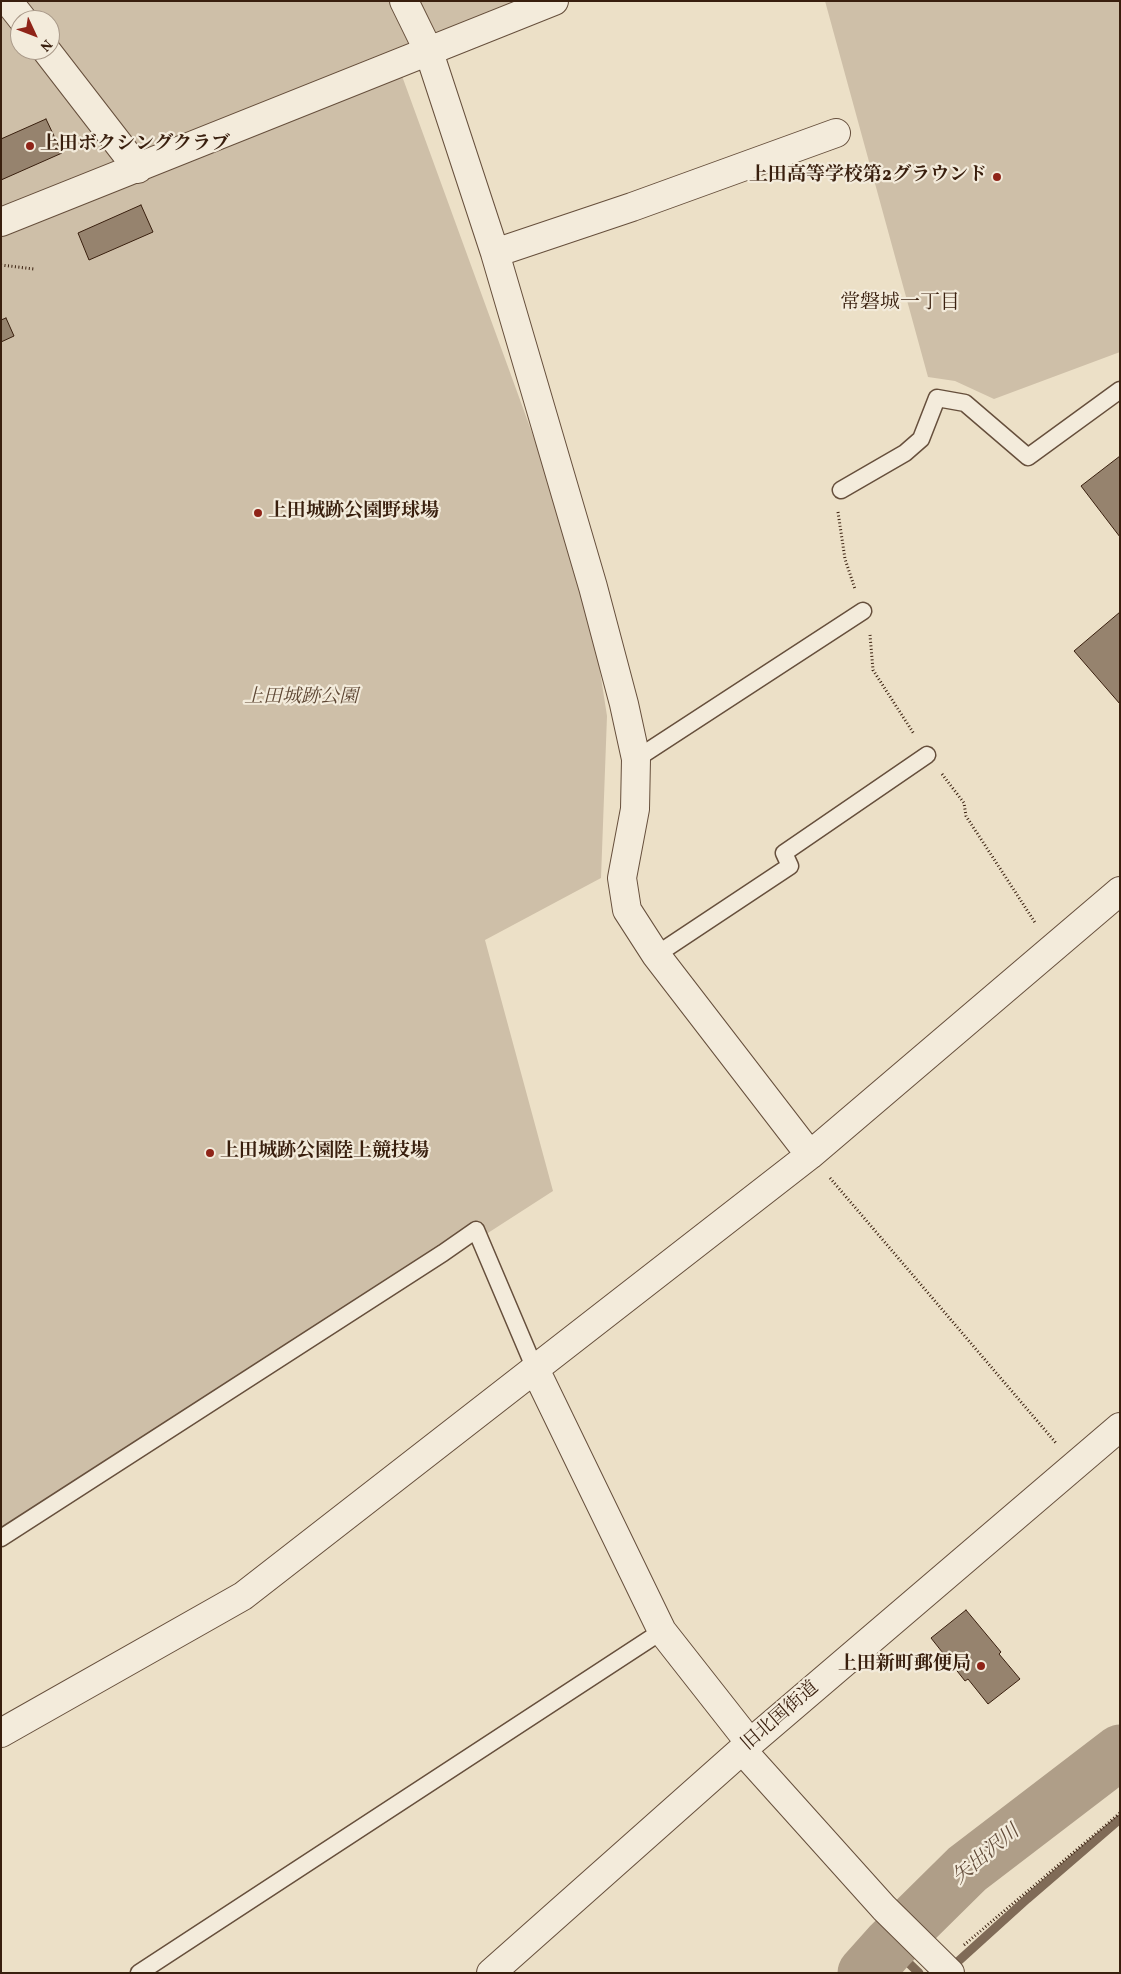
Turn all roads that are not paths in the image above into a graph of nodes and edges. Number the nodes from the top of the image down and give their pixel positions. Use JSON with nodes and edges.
{"nodes":[{"id":1,"x":404,"y":1,"type":"edge"},
{"id":2,"x":554,"y":1,"type":"edge"},
{"id":3,"x":429,"y":52,"type":"junction"},
{"id":4,"x":54,"y":60,"type":"edge"},
{"id":5,"x":836,"y":133,"type":"dead end"},
{"id":6,"x":138,"y":169,"type":"junction"},
{"id":7,"x":1,"y":222,"type":"edge"},
{"id":8,"x":496,"y":253,"type":"junction"},
{"id":9,"x":1120,"y":390,"type":"edge"},
{"id":10,"x":841,"y":490,"type":"road end"},
{"id":11,"x":863,"y":612,"type":"road end"},
{"id":12,"x":927,"y":755,"type":"road end"},
{"id":13,"x":636,"y":759,"type":"junction"},
{"id":14,"x":1120,"y":891,"type":"edge"},
{"id":15,"x":656,"y":956,"type":"junction"},
{"id":16,"x":810,"y":1155,"type":"junction"},
{"id":17,"x":535,"y":1369,"type":"junction"},
{"id":18,"x":1120,"y":1427,"type":"edge"},
{"id":19,"x":1,"y":1538,"type":"edge"},
{"id":20,"x":662,"y":1631,"type":"junction"},
{"id":21,"x":1,"y":1733,"type":"edge"},
{"id":22,"x":746,"y":1746,"type":"junction"},
{"id":23,"x":941,"y":1964,"type":"edge"},
{"id":24,"x":138,"y":1973,"type":"edge"},
{"id":25,"x":491,"y":1973,"type":"edge"}],
"edges":[{"from":1,"to":3,"type":"street"},
{"from":2,"to":3,"type":"street"},
{"from":3,"to":6,"type":"street"},
{"from":3,"to":8,"type":"street"},
{"from":4,"to":6,"type":"street"},
{"from":5,"to":8,"type":"street"},
{"from":6,"to":7,"type":"street"},
{"from":8,"to":13,"type":"street"},
{"from":9,"to":10,"type":"lane"},
{"from":11,"to":13,"type":"lane"},
{"from":12,"to":15,"type":"lane"},
{"from":13,"to":15,"type":"street"},
{"from":14,"to":16,"type":"street"},
{"from":15,"to":16,"type":"street"},
{"from":16,"to":17,"type":"street"},
{"from":17,"to":19,"type":"lane"},
{"from":17,"to":20,"type":"street"},
{"from":17,"to":21,"type":"street"},
{"from":18,"to":22,"type":"street","name":"旧北国街道"},
{"from":20,"to":22,"type":"street"},
{"from":20,"to":24,"type":"lane"},
{"from":22,"to":23,"type":"street"},
{"from":22,"to":25,"type":"street","name":"旧北国街道"}]}
